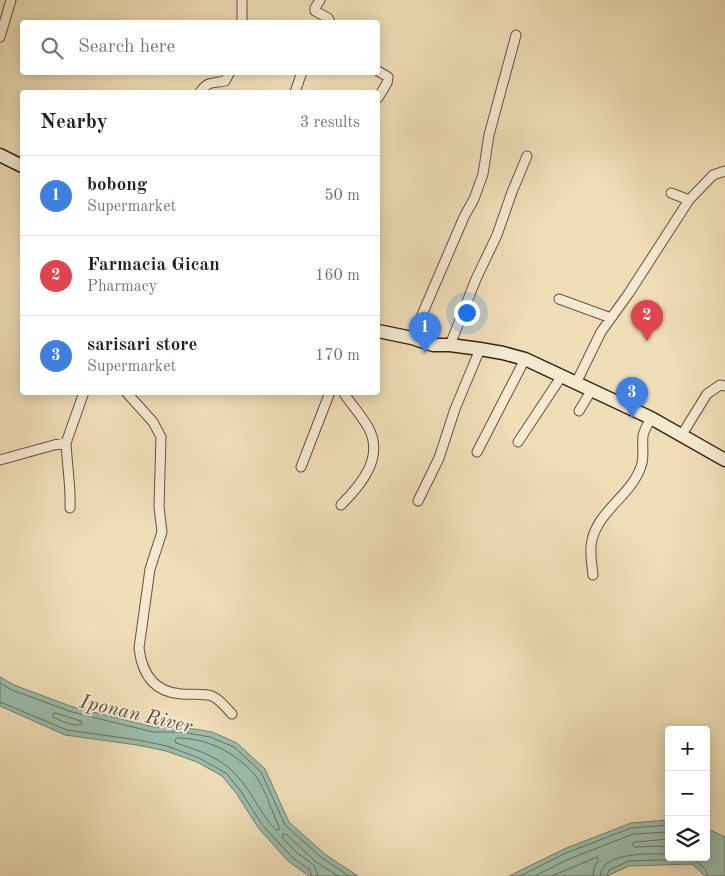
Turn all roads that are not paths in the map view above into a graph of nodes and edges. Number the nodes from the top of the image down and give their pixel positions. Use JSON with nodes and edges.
{"nodes":[{"id":1,"x":11,"y":0,"type":"edge"},
{"id":2,"x":242,"y":0,"type":"edge"},
{"id":3,"x":320,"y":0,"type":"edge"},
{"id":4,"x":242,"y":20,"type":"edge"},
{"id":5,"x":329,"y":20,"type":"edge"},
{"id":6,"x":516,"y":34,"type":"dead end"},
{"id":7,"x":0,"y":37,"type":"edge"},
{"id":8,"x":380,"y":71,"type":"edge"},
{"id":9,"x":228,"y":75,"type":"edge"},
{"id":10,"x":301,"y":75,"type":"edge"},
{"id":11,"x":202,"y":90,"type":"edge"},
{"id":12,"x":295,"y":90,"type":"edge"},
{"id":13,"x":380,"y":95,"type":"edge"},
{"id":14,"x":0,"y":155,"type":"edge"},
{"id":15,"x":527,"y":156,"type":"dead end"},
{"id":16,"x":20,"y":165,"type":"edge"},
{"id":17,"x":725,"y":171,"type":"edge"},
{"id":18,"x":670,"y":193,"type":"dead end"},
{"id":19,"x":689,"y":200,"type":"junction"},
{"id":20,"x":559,"y":299,"type":"dead end"},
{"id":21,"x":611,"y":318,"type":"junction"},
{"id":22,"x":380,"y":331,"type":"edge"},
{"id":23,"x":412,"y":338,"type":"junction"},
{"id":24,"x":450,"y":345,"type":"junction"},
{"id":25,"x":480,"y":349,"type":"junction"},
{"id":26,"x":525,"y":359,"type":"junction"},
{"id":27,"x":561,"y":377,"type":"junction"},
{"id":28,"x":576,"y":383,"type":"junction"},
{"id":29,"x":725,"y":386,"type":"edge"},
{"id":30,"x":591,"y":391,"type":"junction"},
{"id":31,"x":83,"y":395,"type":"edge"},
{"id":32,"x":129,"y":395,"type":"edge"},
{"id":33,"x":329,"y":395,"type":"edge"},
{"id":34,"x":345,"y":395,"type":"edge"},
{"id":35,"x":579,"y":411,"type":"dead end"},
{"id":36,"x":651,"y":418,"type":"junction"},
{"id":37,"x":681,"y":436,"type":"junction"},
{"id":38,"x":518,"y":442,"type":"dead end"},
{"id":39,"x":66,"y":443,"type":"junction"},
{"id":40,"x":477,"y":452,"type":"dead end"},
{"id":41,"x":0,"y":460,"type":"edge"},
{"id":42,"x":725,"y":460,"type":"edge"},
{"id":43,"x":301,"y":467,"type":"dead end"},
{"id":44,"x":418,"y":501,"type":"dead end"},
{"id":45,"x":340,"y":505,"type":"dead end"},
{"id":46,"x":70,"y":508,"type":"dead end"},
{"id":47,"x":593,"y":575,"type":"dead end"},
{"id":48,"x":232,"y":714,"type":"dead end"}],
"edges":[{"from":1,"to":7,"type":"street"},
{"from":2,"to":4,"type":"street"},
{"from":3,"to":5,"type":"street"},
{"from":6,"to":23,"type":"street"},
{"from":8,"to":13,"type":"street"},
{"from":9,"to":11,"type":"street"},
{"from":10,"to":12,"type":"street"},
{"from":14,"to":16,"type":"street"},
{"from":15,"to":24,"type":"street"},
{"from":17,"to":19,"type":"street"},
{"from":18,"to":19,"type":"street"},
{"from":19,"to":21,"type":"street"},
{"from":20,"to":21,"type":"street"},
{"from":21,"to":28,"type":"street"},
{"from":22,"to":23,"type":"street"},
{"from":23,"to":24,"type":"street"},
{"from":24,"to":25,"type":"street"},
{"from":25,"to":26,"type":"street"},
{"from":25,"to":44,"type":"street"},
{"from":26,"to":27,"type":"street"},
{"from":26,"to":40,"type":"street"},
{"from":27,"to":28,"type":"street"},
{"from":27,"to":38,"type":"street"},
{"from":28,"to":30,"type":"street"},
{"from":29,"to":37,"type":"street"},
{"from":30,"to":35,"type":"street"},
{"from":30,"to":36,"type":"street"},
{"from":31,"to":39,"type":"street"},
{"from":32,"to":48,"type":"street"},
{"from":33,"to":43,"type":"street"},
{"from":34,"to":45,"type":"street"},
{"from":36,"to":37,"type":"street"},
{"from":36,"to":47,"type":"street"},
{"from":37,"to":42,"type":"street"},
{"from":39,"to":41,"type":"street"},
{"from":39,"to":46,"type":"street"}]}
